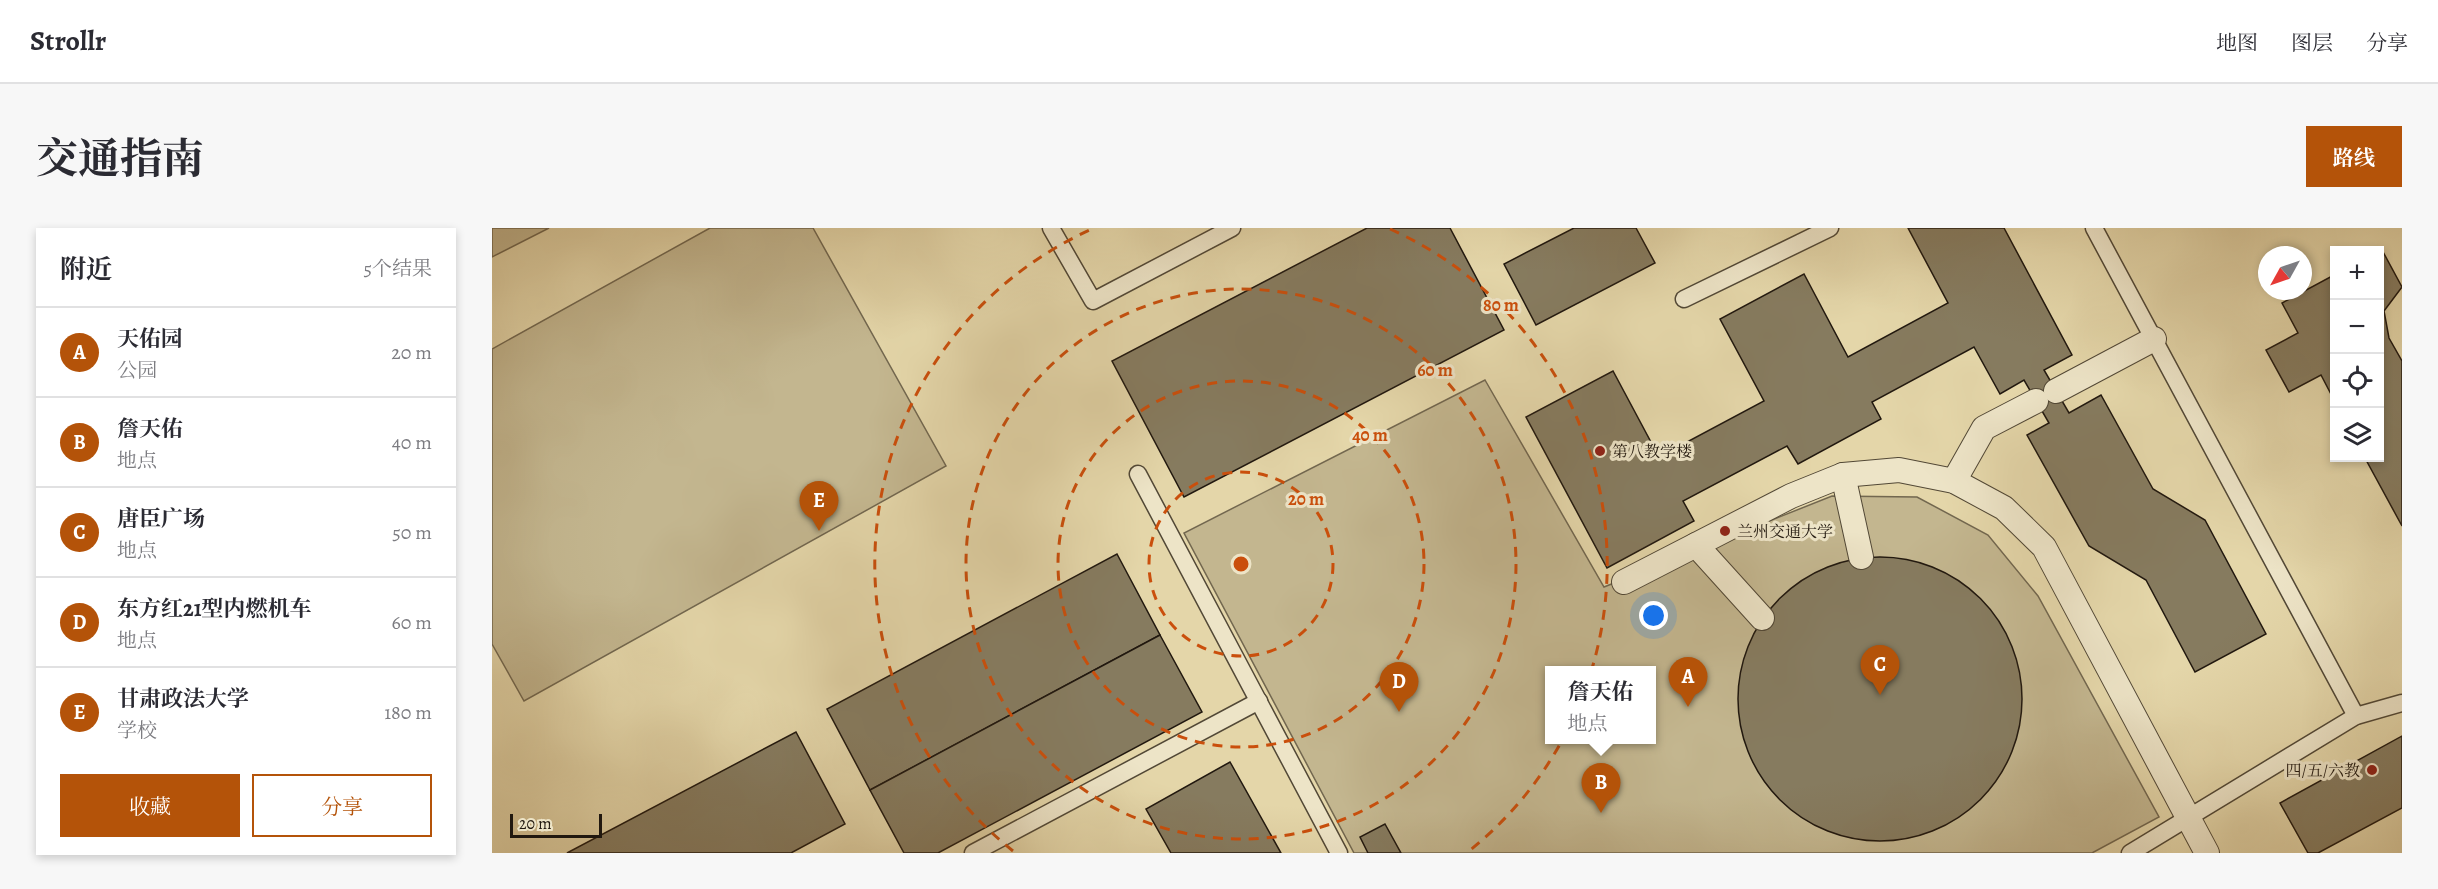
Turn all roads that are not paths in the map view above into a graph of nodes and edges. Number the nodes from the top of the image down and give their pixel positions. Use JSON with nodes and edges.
{"nodes":[{"id":1,"x":1051,"y":228,"type":"edge"},
{"id":2,"x":1232,"y":228,"type":"edge"},
{"id":3,"x":1830,"y":228,"type":"edge"},
{"id":4,"x":2094,"y":228,"type":"edge"},
{"id":5,"x":1684,"y":298,"type":"dead end"},
{"id":6,"x":2154,"y":339,"type":"junction"},
{"id":7,"x":1138,"y":474,"type":"dead end"},
{"id":8,"x":1843,"y":475,"type":"junction"},
{"id":9,"x":1954,"y":481,"type":"junction"},
{"id":10,"x":1696,"y":545,"type":"junction"},
{"id":11,"x":1862,"y":557,"type":"dead end"},
{"id":12,"x":1624,"y":582,"type":"dead end"},
{"id":13,"x":1762,"y":618,"type":"dead end"},
{"id":14,"x":1259,"y":701,"type":"junction"},
{"id":15,"x":2402,"y":703,"type":"edge"},
{"id":16,"x":2356,"y":716,"type":"junction"},
{"id":17,"x":2188,"y":817,"type":"junction"},
{"id":18,"x":973,"y":853,"type":"edge"},
{"id":19,"x":1339,"y":853,"type":"edge"},
{"id":20,"x":2130,"y":853,"type":"edge"},
{"id":21,"x":2207,"y":853,"type":"edge"}],
"edges":[{"from":1,"to":2,"type":"lane"},
{"from":3,"to":5,"type":"lane"},
{"from":4,"to":6,"type":"lane"},
{"from":6,"to":9,"type":"street"},
{"from":6,"to":16,"type":"lane"},
{"from":7,"to":14,"type":"lane"},
{"from":8,"to":9,"type":"street"},
{"from":8,"to":10,"type":"street"},
{"from":8,"to":11,"type":"street"},
{"from":9,"to":17,"type":"street"},
{"from":10,"to":12,"type":"street"},
{"from":10,"to":13,"type":"street"},
{"from":14,"to":18,"type":"lane"},
{"from":14,"to":19,"type":"lane"},
{"from":15,"to":16,"type":"lane"},
{"from":16,"to":17,"type":"lane"},
{"from":17,"to":20,"type":"lane"},
{"from":17,"to":21,"type":"street"}]}
